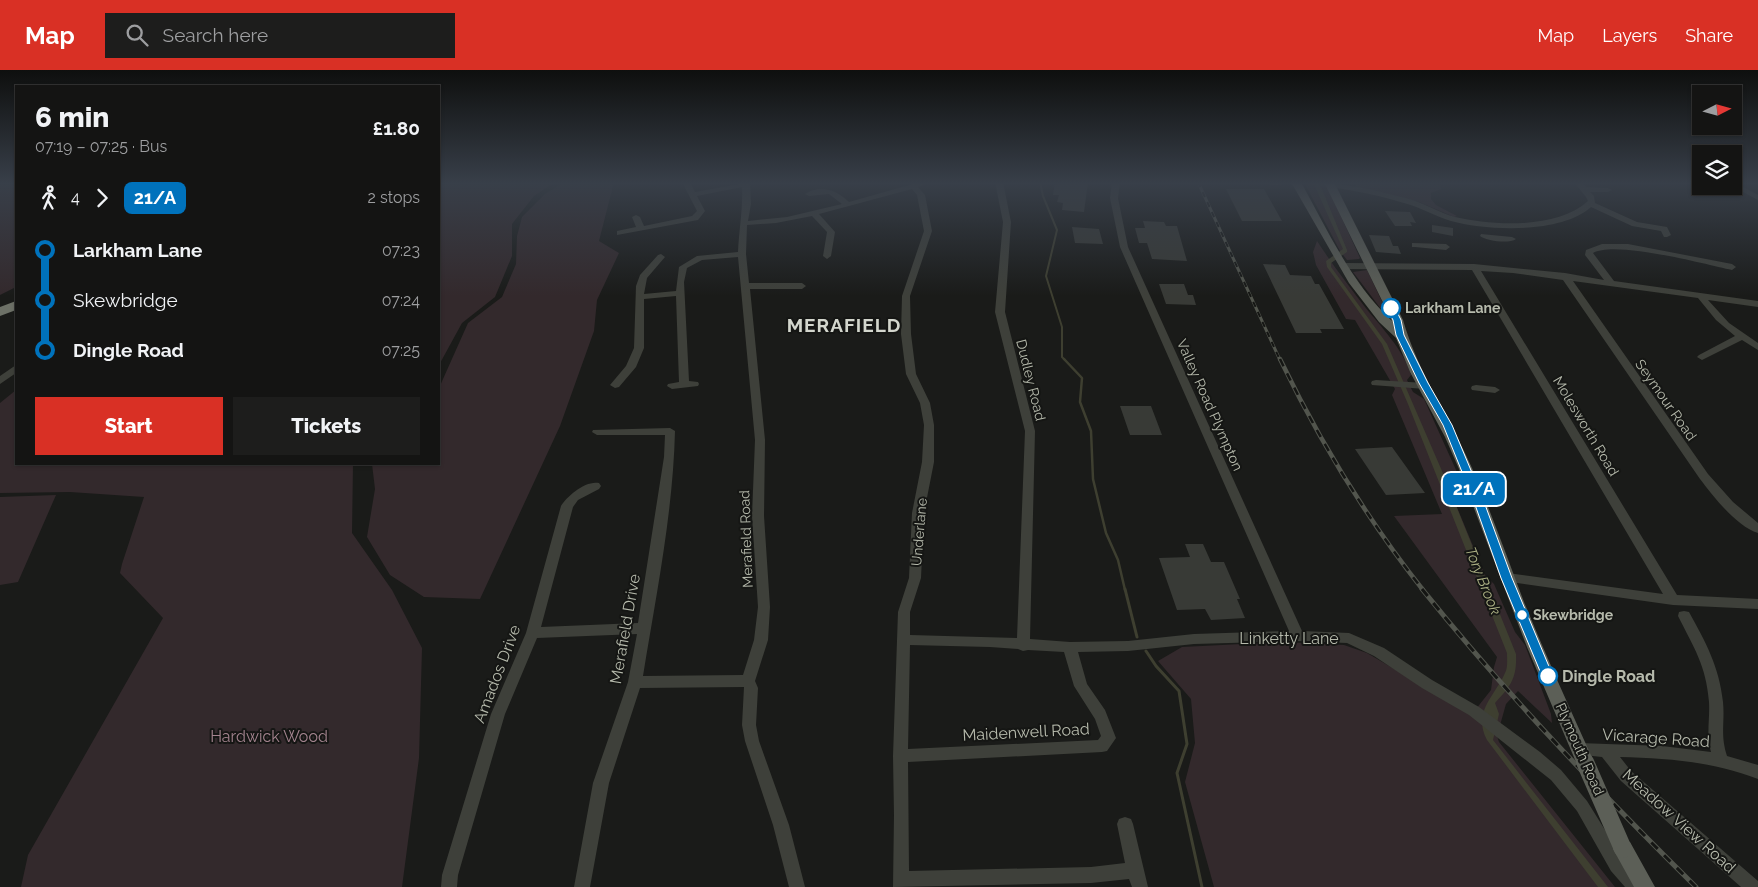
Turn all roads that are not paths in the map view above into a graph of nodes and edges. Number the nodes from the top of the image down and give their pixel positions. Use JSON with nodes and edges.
{"nodes":[{"id":1,"x":637,"y":220,"type":"edge"},
{"id":2,"x":685,"y":220,"type":"edge"},
{"id":3,"x":780,"y":220,"type":"edge"},
{"id":4,"x":820,"y":220,"type":"edge"},
{"id":5,"x":926,"y":220,"type":"edge"},
{"id":6,"x":1007,"y":220,"type":"edge"},
{"id":7,"x":1119,"y":220,"type":"edge"},
{"id":8,"x":1318,"y":220,"type":"edge"},
{"id":9,"x":1344,"y":220,"type":"edge"},
{"id":10,"x":1465,"y":220,"type":"edge"},
{"id":11,"x":1558,"y":220,"type":"edge"},
{"id":12,"x":1628,"y":220,"type":"edge"},
{"id":13,"x":743,"y":223,"type":"joint"},
{"id":14,"x":1490,"y":224,"type":"junction"},
{"id":15,"x":641,"y":230,"type":"junction"},
{"id":16,"x":1667,"y":230,"type":"dead end"},
{"id":17,"x":620,"y":233,"type":"dead end"},
{"id":18,"x":1484,"y":236,"type":"dead end"},
{"id":19,"x":1495,"y":237,"type":"junction"},
{"id":20,"x":1512,"y":239,"type":"dead end"},
{"id":21,"x":1414,"y":245,"type":"dead end"},
{"id":22,"x":1446,"y":247,"type":"dead end"},
{"id":23,"x":742,"y":254,"type":"junction"},
{"id":24,"x":827,"y":256,"type":"dead end"},
{"id":25,"x":1436,"y":256,"type":"junction"},
{"id":26,"x":661,"y":257,"type":"dead end"},
{"id":27,"x":1339,"y":258,"type":"junction"},
{"id":28,"x":1369,"y":265,"type":"junction"},
{"id":29,"x":1474,"y":267,"type":"junction"},
{"id":30,"x":1732,"y":267,"type":"dead end"},
{"id":31,"x":1565,"y":276,"type":"junction"},
{"id":32,"x":1610,"y":283,"type":"junction"},
{"id":33,"x":745,"y":286,"type":"junction"},
{"id":34,"x":802,"y":287,"type":"dead end"},
{"id":35,"x":680,"y":293,"type":"junction"},
{"id":36,"x":15,"y":296,"type":"edge"},
{"id":37,"x":1701,"y":296,"type":"junction"},
{"id":38,"x":640,"y":297,"type":"junction"},
{"id":39,"x":0,"y":303,"type":"edge"},
{"id":40,"x":1758,"y":304,"type":"edge"},
{"id":41,"x":15,"y":305,"type":"edge"},
{"id":42,"x":0,"y":312,"type":"edge"},
{"id":43,"x":1400,"y":335,"type":"junction"},
{"id":44,"x":1743,"y":337,"type":"junction"},
{"id":45,"x":1758,"y":347,"type":"edge"},
{"id":46,"x":1702,"y":357,"type":"dead end"},
{"id":47,"x":15,"y":369,"type":"edge"},
{"id":48,"x":0,"y":381,"type":"edge"},
{"id":49,"x":1376,"y":383,"type":"dead end"},
{"id":50,"x":689,"y":384,"type":"joint"},
{"id":51,"x":615,"y":385,"type":"dead end"},
{"id":52,"x":672,"y":386,"type":"dead end"},
{"id":53,"x":1425,"y":386,"type":"junction"},
{"id":54,"x":1476,"y":388,"type":"dead end"},
{"id":55,"x":1495,"y":390,"type":"dead end"},
{"id":56,"x":597,"y":432,"type":"dead end"},
{"id":57,"x":595,"y":486,"type":"dead end"},
{"id":58,"x":1758,"y":529,"type":"edge"},
{"id":59,"x":1507,"y":578,"type":"junction"},
{"id":60,"x":1673,"y":600,"type":"junction"},
{"id":61,"x":1755,"y":604,"type":"edge"},
{"id":62,"x":1684,"y":616,"type":"dead end"},
{"id":63,"x":645,"y":628,"type":"junction"},
{"id":64,"x":533,"y":633,"type":"junction"},
{"id":65,"x":1298,"y":636,"type":"junction"},
{"id":66,"x":903,"y":640,"type":"junction"},
{"id":67,"x":1023,"y":646,"type":"junction"},
{"id":68,"x":1070,"y":648,"type":"junction"},
{"id":69,"x":748,"y":681,"type":"junction"},
{"id":70,"x":636,"y":682,"type":"junction"},
{"id":71,"x":1607,"y":752,"type":"junction"},
{"id":72,"x":900,"y":756,"type":"junction"},
{"id":73,"x":1582,"y":756,"type":"junction"},
{"id":74,"x":1721,"y":760,"type":"junction"},
{"id":75,"x":1758,"y":772,"type":"edge"},
{"id":76,"x":1125,"y":824,"type":"dead end"},
{"id":77,"x":1135,"y":870,"type":"junction"},
{"id":78,"x":900,"y":883,"type":"edge"},
{"id":79,"x":448,"y":887,"type":"edge"},
{"id":80,"x":582,"y":887,"type":"edge"},
{"id":81,"x":796,"y":887,"type":"edge"},
{"id":82,"x":1140,"y":887,"type":"edge"},
{"id":83,"x":1634,"y":887,"type":"edge"},
{"id":84,"x":1645,"y":887,"type":"edge"},
{"id":85,"x":1753,"y":887,"type":"edge"}],
"edges":[{"from":1,"to":15,"type":"street"},
{"from":2,"to":15,"type":"street"},
{"from":3,"to":13,"type":"street"},
{"from":4,"to":24,"type":"street"},
{"from":5,"to":66,"type":"street","name":"Underlane"},
{"from":6,"to":67,"type":"street","name":"Dudley Road"},
{"from":7,"to":65,"type":"street","name":"Valley Road Plympton"},
{"from":8,"to":27,"type":"main road","name":"Plymouth Road"},
{"from":9,"to":28,"type":"main road","name":"Plymouth Road"},
{"from":10,"to":14,"type":"street"},
{"from":11,"to":14,"type":"street"},
{"from":12,"to":16,"type":"street"},
{"from":13,"to":23,"type":"street","name":"Merafield Road"},
{"from":14,"to":19,"type":"street"},
{"from":15,"to":17,"type":"street"},
{"from":18,"to":19,"type":"street"},
{"from":19,"to":20,"type":"street"},
{"from":21,"to":25,"type":"street"},
{"from":22,"to":25,"type":"street"},
{"from":23,"to":33,"type":"street","name":"Merafield Road"},
{"from":23,"to":35,"type":"street"},
{"from":25,"to":28,"type":"street"},
{"from":25,"to":29,"type":"street"},
{"from":26,"to":38,"type":"street"},
{"from":27,"to":28,"type":"street"},
{"from":27,"to":43,"type":"main road","name":"Plymouth Road"},
{"from":28,"to":43,"type":"main road","name":"Plymouth Road"},
{"from":29,"to":31,"type":"street"},
{"from":29,"to":60,"type":"street","name":"Molesworth Road"},
{"from":30,"to":32,"type":"street"},
{"from":31,"to":32,"type":"street"},
{"from":31,"to":58,"type":"street","name":"Seymour Road"},
{"from":32,"to":37,"type":"street"},
{"from":33,"to":34,"type":"street"},
{"from":33,"to":69,"type":"street","name":"Merafield Road"},
{"from":35,"to":38,"type":"street"},
{"from":35,"to":50,"type":"street"},
{"from":36,"to":39,"type":"highway"},
{"from":37,"to":40,"type":"street"},
{"from":37,"to":44,"type":"street"},
{"from":38,"to":51,"type":"street"},
{"from":41,"to":42,"type":"highway"},
{"from":43,"to":53,"type":"main road","name":"Plymouth Road"},
{"from":44,"to":45,"type":"street"},
{"from":44,"to":46,"type":"street"},
{"from":47,"to":48,"type":"street"},
{"from":49,"to":53,"type":"street"},
{"from":50,"to":52,"type":"street"},
{"from":53,"to":59,"type":"main road","name":"Plymouth Road"},
{"from":54,"to":55,"type":"street"},
{"from":56,"to":63,"type":"street","name":"Merafield Drive"},
{"from":57,"to":64,"type":"street","name":"Amados Drive"},
{"from":59,"to":60,"type":"street"},
{"from":59,"to":73,"type":"main road","name":"Plymouth Road"},
{"from":60,"to":61,"type":"street"},
{"from":62,"to":74,"type":"street"},
{"from":63,"to":64,"type":"street"},
{"from":63,"to":70,"type":"street","name":"Merafield Drive"},
{"from":64,"to":79,"type":"street","name":"Amados Drive"},
{"from":65,"to":68,"type":"street","name":"Linketty Lane"},
{"from":65,"to":83,"type":"street","name":"Linketty Lane"},
{"from":66,"to":67,"type":"street","name":"Linketty Lane"},
{"from":66,"to":72,"type":"street","name":"Underlane"},
{"from":67,"to":68,"type":"street","name":"Linketty Lane"},
{"from":68,"to":72,"type":"street","name":"Maidenwell Road"},
{"from":69,"to":70,"type":"street"},
{"from":69,"to":81,"type":"street","name":"Merafield Road"},
{"from":70,"to":80,"type":"street","name":"Merafield Drive"},
{"from":71,"to":73,"type":"street","name":"Vicarage Road"},
{"from":71,"to":74,"type":"street","name":"Vicarage Road"},
{"from":71,"to":85,"type":"street","name":"Meadow View Road"},
{"from":72,"to":78,"type":"street","name":"Underlane"},
{"from":73,"to":84,"type":"main road","name":"Plymouth Road","bridge":true},
{"from":74,"to":75,"type":"street","name":"Vicarage Road"},
{"from":76,"to":77,"type":"street"},
{"from":77,"to":78,"type":"street"},
{"from":77,"to":82,"type":"street"}]}
